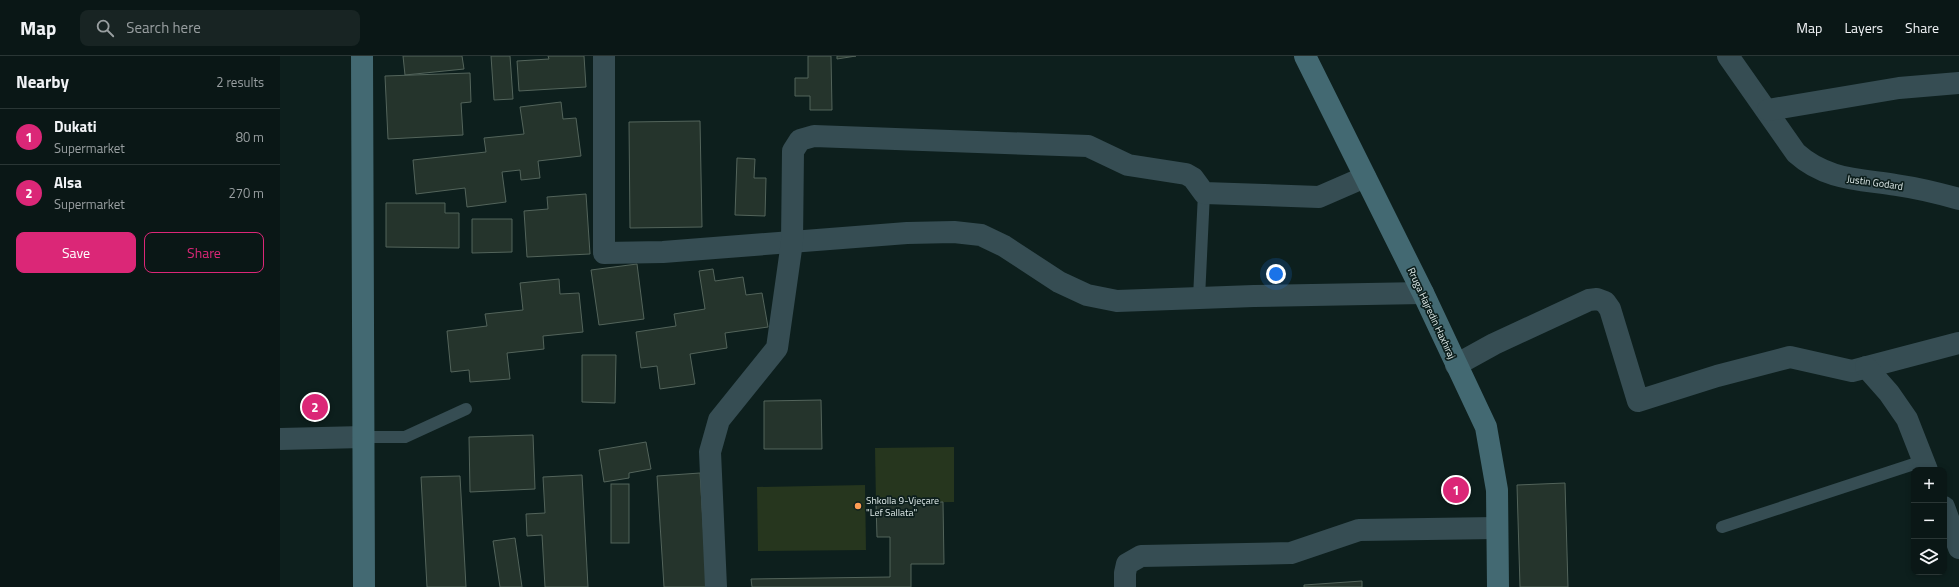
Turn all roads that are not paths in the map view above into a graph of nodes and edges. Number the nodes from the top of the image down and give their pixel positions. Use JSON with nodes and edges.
{"nodes":[{"id":1,"x":362,"y":56,"type":"edge"},
{"id":2,"x":604,"y":56,"type":"edge"},
{"id":3,"x":1305,"y":56,"type":"edge"},
{"id":4,"x":1728,"y":56,"type":"edge"},
{"id":5,"x":1959,"y":83,"type":"edge"},
{"id":6,"x":1768,"y":110,"type":"junction"},
{"id":7,"x":1365,"y":177,"type":"junction"},
{"id":8,"x":1204,"y":193,"type":"junction"},
{"id":9,"x":1959,"y":199,"type":"edge"},
{"id":10,"x":792,"y":242,"type":"junction"},
{"id":11,"x":1423,"y":293,"type":"junction"},
{"id":12,"x":1199,"y":298,"type":"junction"},
{"id":13,"x":1959,"y":343,"type":"edge"},
{"id":14,"x":1456,"y":365,"type":"junction"},
{"id":15,"x":1866,"y":367,"type":"junction"},
{"id":16,"x":466,"y":409,"type":"dead end"},
{"id":17,"x":364,"y":437,"type":"junction"},
{"id":18,"x":280,"y":439,"type":"edge"},
{"id":19,"x":1925,"y":466,"type":"edge"},
{"id":20,"x":1947,"y":515,"type":"edge"},
{"id":21,"x":1722,"y":527,"type":"dead end"},
{"id":22,"x":1496,"y":528,"type":"junction"},
{"id":23,"x":1959,"y":548,"type":"edge"},
{"id":24,"x":364,"y":587,"type":"edge"},
{"id":25,"x":716,"y":587,"type":"edge"},
{"id":26,"x":1125,"y":587,"type":"edge"},
{"id":27,"x":1498,"y":587,"type":"edge"}],
"edges":[{"from":1,"to":17,"type":"street"},
{"from":2,"to":10,"type":"street"},
{"from":3,"to":7,"type":"street","name":"Rruga Hajredin Haxhiraj"},
{"from":4,"to":6,"type":"street","name":"Justin Godard"},
{"from":5,"to":6,"type":"street"},
{"from":6,"to":9,"type":"street","name":"Justin Godard"},
{"from":7,"to":8,"type":"street"},
{"from":7,"to":11,"type":"street","name":"Rruga Hajredin Haxhiraj"},
{"from":8,"to":10,"type":"street"},
{"from":8,"to":12,"type":"lane"},
{"from":10,"to":12,"type":"street"},
{"from":10,"to":25,"type":"street"},
{"from":11,"to":12,"type":"street"},
{"from":11,"to":14,"type":"street","name":"Rruga Hajredin Haxhiraj"},
{"from":13,"to":15,"type":"street"},
{"from":14,"to":15,"type":"street"},
{"from":14,"to":22,"type":"street","name":"Rruga Hajredin Haxhiraj"},
{"from":15,"to":19,"type":"street"},
{"from":16,"to":17,"type":"lane"},
{"from":17,"to":18,"type":"street"},
{"from":17,"to":24,"type":"street"},
{"from":19,"to":21,"type":"lane"},
{"from":20,"to":23,"type":"street"},
{"from":22,"to":26,"type":"street"},
{"from":22,"to":27,"type":"street","name":"Rruga Hajredin Haxhiraj"}]}
